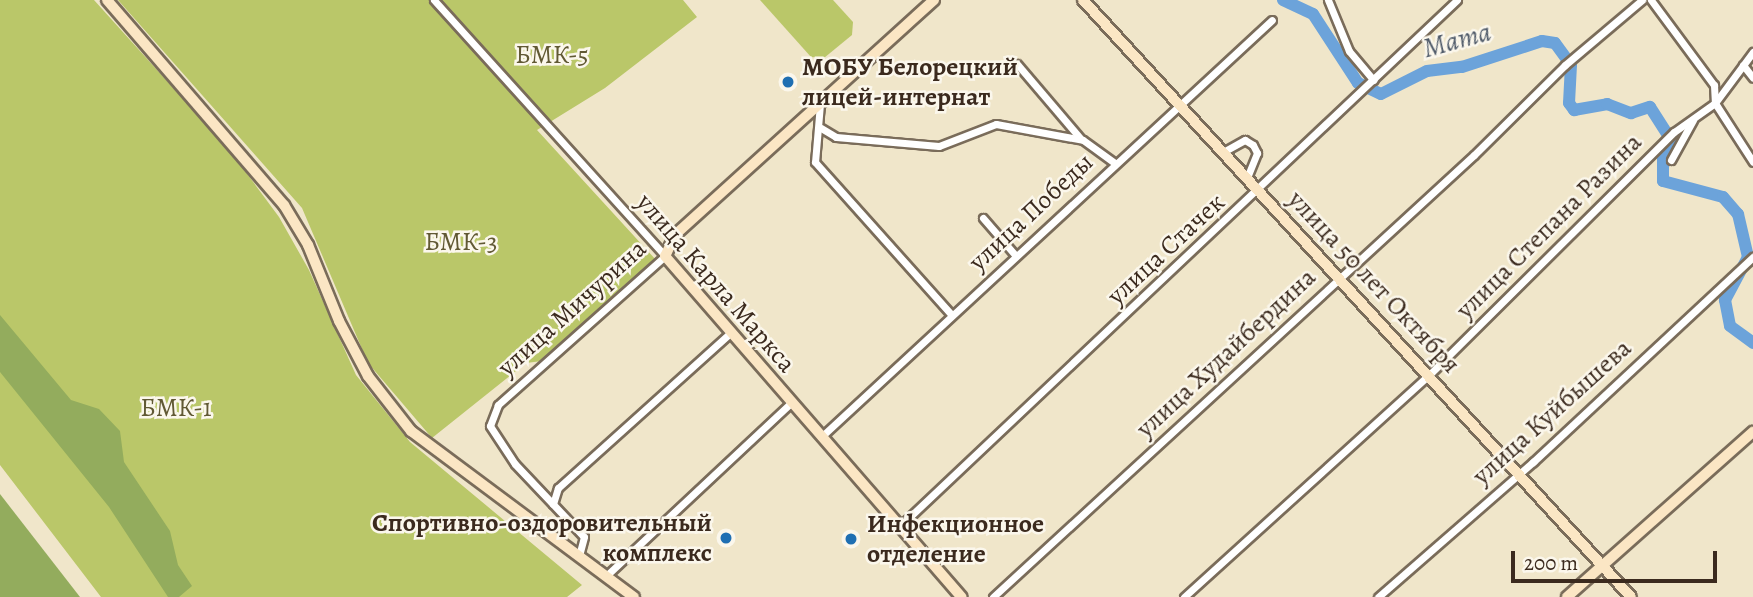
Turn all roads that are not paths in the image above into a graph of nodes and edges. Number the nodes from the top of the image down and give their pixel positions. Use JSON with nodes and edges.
{"nodes":[{"id":1,"x":107,"y":0,"type":"edge"},
{"id":2,"x":434,"y":0,"type":"edge"},
{"id":3,"x":934,"y":0,"type":"edge"},
{"id":4,"x":1083,"y":0,"type":"edge"},
{"id":5,"x":1328,"y":0,"type":"edge"},
{"id":6,"x":1457,"y":0,"type":"edge"},
{"id":7,"x":1642,"y":0,"type":"edge"},
{"id":8,"x":1651,"y":0,"type":"edge"},
{"id":9,"x":1272,"y":20,"type":"dead end"},
{"id":10,"x":1753,"y":52,"type":"edge"},
{"id":11,"x":1017,"y":64,"type":"dead end"},
{"id":12,"x":1743,"y":65,"type":"junction"},
{"id":13,"x":1753,"y":78,"type":"edge"},
{"id":14,"x":1373,"y":80,"type":"junction"},
{"id":15,"x":1715,"y":103,"type":"junction"},
{"id":16,"x":820,"y":104,"type":"junction"},
{"id":17,"x":1181,"y":106,"type":"junction"},
{"id":18,"x":1695,"y":117,"type":"junction"},
{"id":19,"x":821,"y":128,"type":"junction"},
{"id":20,"x":1083,"y":140,"type":"junction"},
{"id":21,"x":1223,"y":152,"type":"junction"},
{"id":22,"x":1671,"y":160,"type":"dead end"},
{"id":23,"x":1753,"y":162,"type":"edge"},
{"id":24,"x":1115,"y":163,"type":"junction"},
{"id":25,"x":1247,"y":178,"type":"junction"},
{"id":26,"x":1259,"y":191,"type":"junction"},
{"id":27,"x":983,"y":218,"type":"dead end"},
{"id":28,"x":665,"y":256,"type":"junction"},
{"id":29,"x":1016,"y":256,"type":"junction"},
{"id":30,"x":1753,"y":257,"type":"edge"},
{"id":31,"x":1339,"y":277,"type":"junction"},
{"id":32,"x":952,"y":316,"type":"junction"},
{"id":33,"x":729,"y":334,"type":"junction"},
{"id":34,"x":1429,"y":375,"type":"junction"},
{"id":35,"x":791,"y":403,"type":"junction"},
{"id":36,"x":1753,"y":432,"type":"edge"},
{"id":37,"x":821,"y":437,"type":"junction"},
{"id":38,"x":1517,"y":472,"type":"junction"},
{"id":39,"x":553,"y":504,"type":"junction"},
{"id":40,"x":900,"y":526,"type":"junction"},
{"id":41,"x":579,"y":556,"type":"junction"},
{"id":42,"x":1602,"y":566,"type":"junction"},
{"id":43,"x":607,"y":575,"type":"junction"},
{"id":44,"x":634,"y":597,"type":"edge"},
{"id":45,"x":961,"y":597,"type":"edge"},
{"id":46,"x":993,"y":597,"type":"edge"},
{"id":47,"x":1184,"y":597,"type":"edge"},
{"id":48,"x":1378,"y":597,"type":"edge"},
{"id":49,"x":1567,"y":597,"type":"edge"},
{"id":50,"x":1631,"y":597,"type":"edge"}],
"edges":[{"from":1,"to":41,"type":"street"},
{"from":2,"to":28,"type":"street","name":"улица Карла Маркса"},
{"from":3,"to":16,"type":"street","name":"улица Мичурина"},
{"from":4,"to":17,"type":"street","name":"улица 50 лет Октября"},
{"from":5,"to":14,"type":"street"},
{"from":6,"to":14,"type":"street","name":"улица Стачек"},
{"from":7,"to":31,"type":"street","name":"улица Худайбердина"},
{"from":8,"to":15,"type":"street"},
{"from":9,"to":17,"type":"street","name":"улица Победы"},
{"from":10,"to":12,"type":"street","name":"улица Степана Разина"},
{"from":11,"to":20,"type":"street"},
{"from":12,"to":13,"type":"street"},
{"from":12,"to":15,"type":"street","name":"улица Степана Разина"},
{"from":14,"to":26,"type":"street","name":"улица Стачек"},
{"from":15,"to":18,"type":"street","name":"улица Степана Разина"},
{"from":15,"to":23,"type":"street"},
{"from":16,"to":19,"type":"street"},
{"from":16,"to":28,"type":"street","name":"улица Мичурина"},
{"from":17,"to":21,"type":"street","name":"улица 50 лет Октября"},
{"from":17,"to":24,"type":"street","name":"улица Победы"},
{"from":18,"to":22,"type":"street"},
{"from":18,"to":34,"type":"street","name":"улица Степана Разина"},
{"from":19,"to":20,"type":"street"},
{"from":19,"to":32,"type":"street"},
{"from":20,"to":24,"type":"street"},
{"from":21,"to":25,"type":"street","name":"улица 50 лет Октября"},
{"from":21,"to":25,"type":"street"},
{"from":24,"to":29,"type":"street","name":"улица Победы"},
{"from":25,"to":26,"type":"street","name":"улица 50 лет Октября"},
{"from":26,"to":31,"type":"street","name":"улица 50 лет Октября"},
{"from":26,"to":40,"type":"street","name":"улица Стачек"},
{"from":27,"to":29,"type":"street"},
{"from":28,"to":33,"type":"street","name":"улица Карла Маркса"},
{"from":28,"to":39,"type":"street","name":"улица Мичурина"},
{"from":29,"to":32,"type":"street","name":"улица Победы"},
{"from":30,"to":38,"type":"street","name":"улица Куйбышева"},
{"from":31,"to":34,"type":"street","name":"улица 50 лет Октября"},
{"from":31,"to":46,"type":"street","name":"улица Худайбердина"},
{"from":32,"to":37,"type":"street","name":"улица Победы"},
{"from":33,"to":35,"type":"street","name":"улица Карла Маркса"},
{"from":33,"to":39,"type":"street"},
{"from":34,"to":38,"type":"street","name":"улица 50 лет Октября"},
{"from":34,"to":47,"type":"street","name":"улица Степана Разина"},
{"from":35,"to":37,"type":"street","name":"улица Карла Маркса"},
{"from":35,"to":43,"type":"street"},
{"from":36,"to":42,"type":"street"},
{"from":37,"to":40,"type":"street","name":"улица Карла Маркса"},
{"from":38,"to":42,"type":"street","name":"улица 50 лет Октября"},
{"from":38,"to":48,"type":"street","name":"улица Куйбышева"},
{"from":39,"to":41,"type":"street","name":"улица Мичурина"},
{"from":40,"to":45,"type":"street","name":"улица Карла Маркса"},
{"from":41,"to":43,"type":"street"},
{"from":42,"to":49,"type":"street"},
{"from":42,"to":50,"type":"street","name":"улица 50 лет Октября"},
{"from":43,"to":44,"type":"street"}]}
